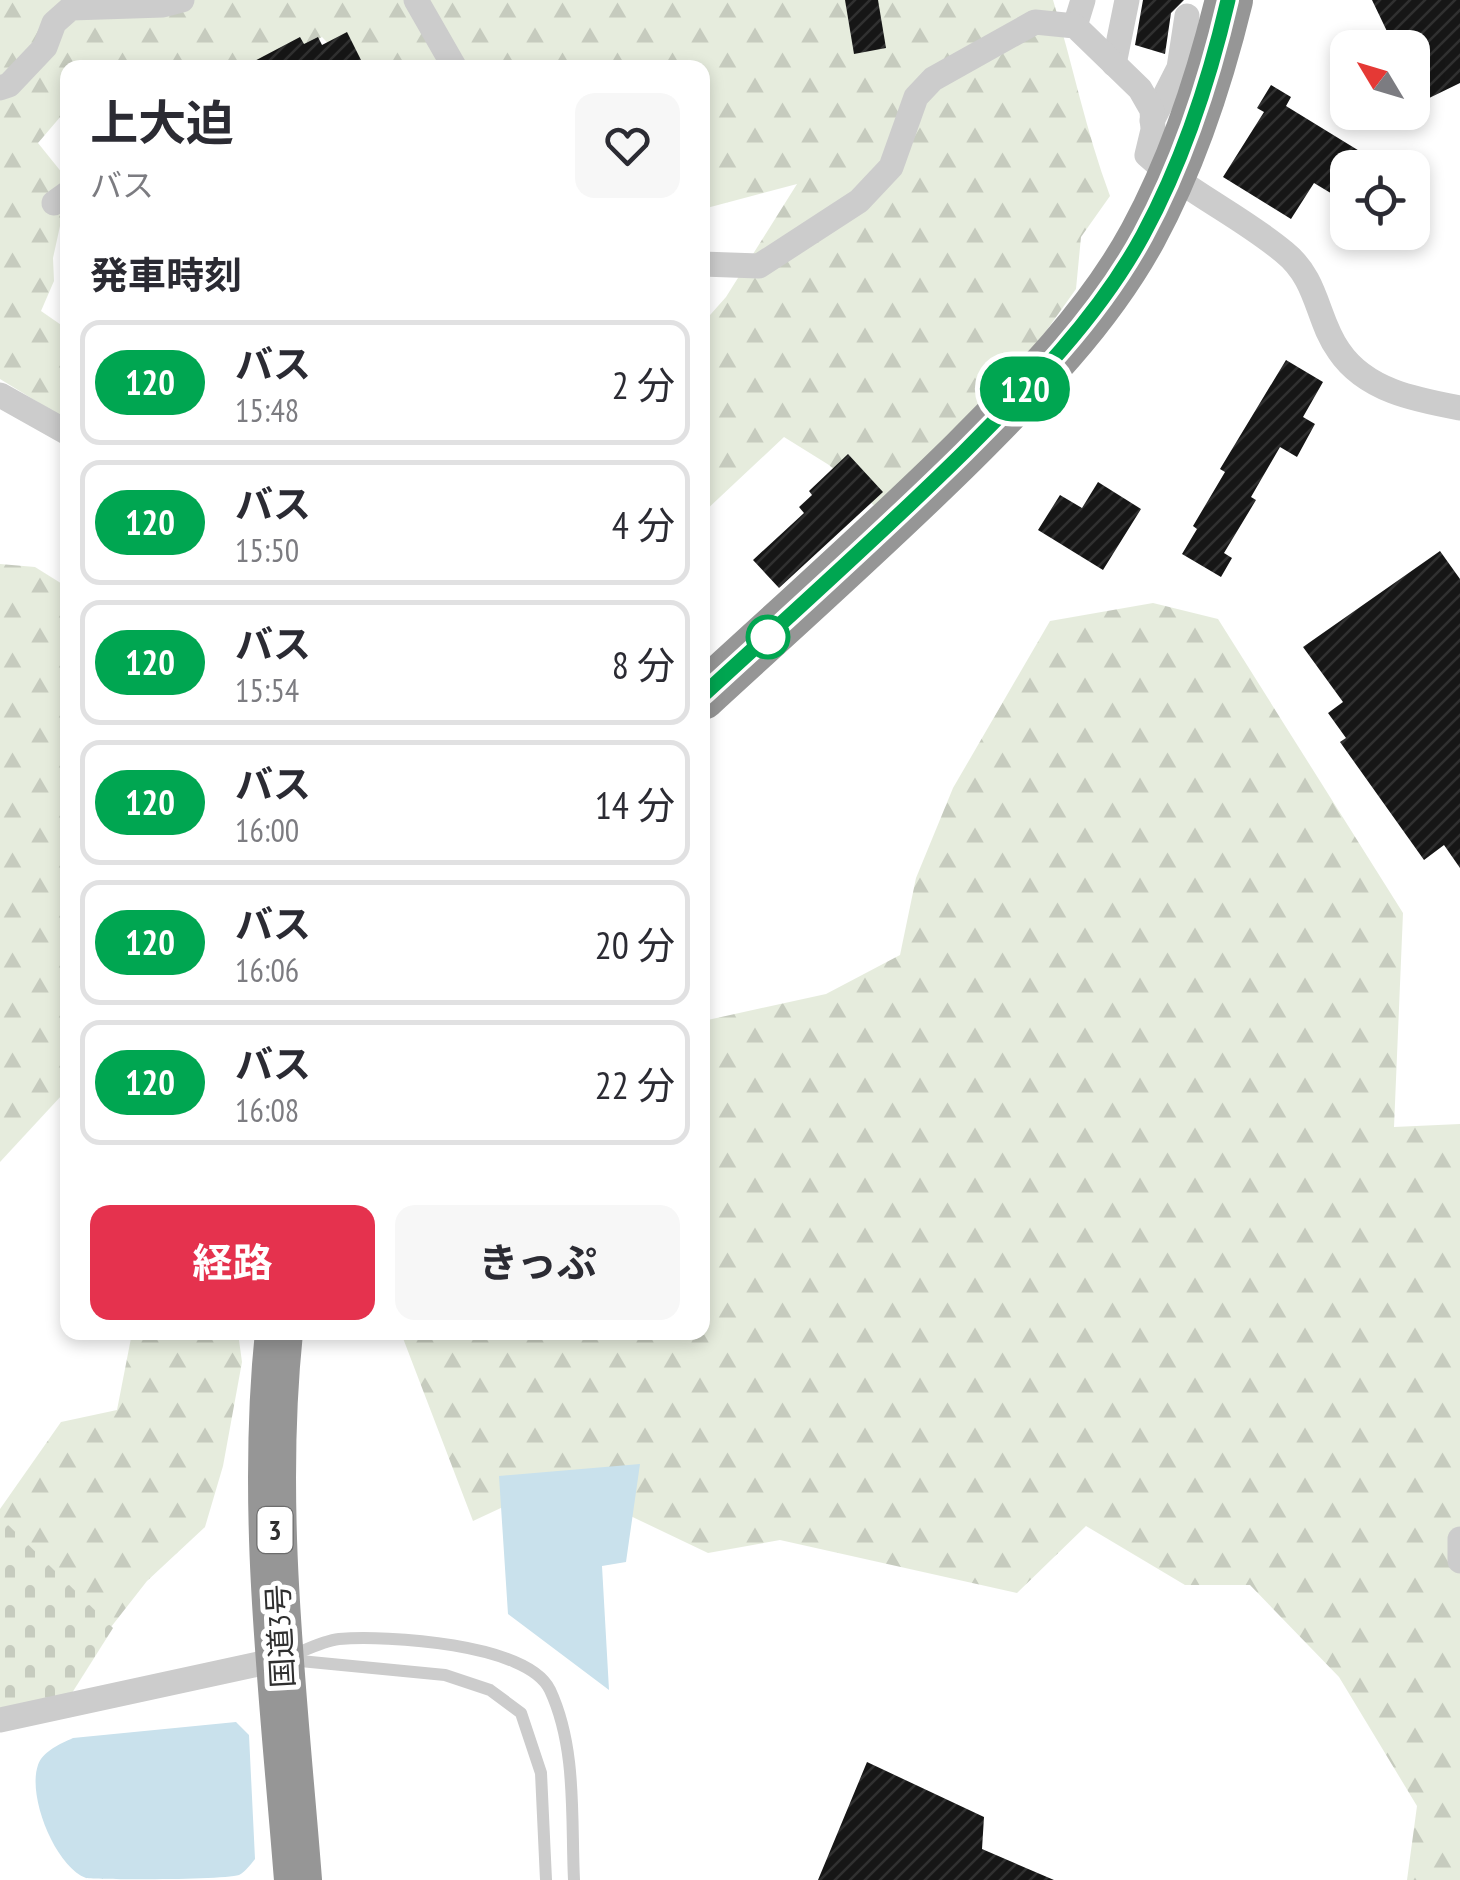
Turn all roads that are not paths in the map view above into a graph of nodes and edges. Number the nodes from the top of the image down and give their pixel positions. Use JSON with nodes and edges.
{"nodes":[{"id":1,"x":52,"y":0,"type":"edge"},
{"id":2,"x":182,"y":0,"type":"edge"},
{"id":3,"x":416,"y":0,"type":"edge"},
{"id":4,"x":1083,"y":0,"type":"edge"},
{"id":5,"x":1127,"y":0,"type":"edge"},
{"id":6,"x":1208,"y":8,"type":"edge"},
{"id":7,"x":1075,"y":26,"type":"junction"},
{"id":8,"x":45,"y":46,"type":"junction"},
{"id":9,"x":451,"y":60,"type":"edge"},
{"id":10,"x":1114,"y":64,"type":"junction"},
{"id":11,"x":0,"y":88,"type":"edge"},
{"id":12,"x":1152,"y":122,"type":"junction"},
{"id":13,"x":1171,"y":177,"type":"junction"},
{"id":14,"x":710,"y":264,"type":"edge"},
{"id":15,"x":0,"y":395,"type":"edge"},
{"id":16,"x":1460,"y":408,"type":"edge"},
{"id":17,"x":60,"y":428,"type":"edge"},
{"id":18,"x":710,"y":689,"type":"edge"},
{"id":19,"x":278,"y":1340,"type":"edge"},
{"id":20,"x":1460,"y":1539,"type":"edge"},
{"id":21,"x":1460,"y":1560,"type":"edge"},
{"id":22,"x":281,"y":1659,"type":"junction"},
{"id":23,"x":0,"y":1720,"type":"edge"},
{"id":24,"x":298,"y":1880,"type":"edge"},
{"id":25,"x":546,"y":1880,"type":"edge"},
{"id":26,"x":574,"y":1880,"type":"edge"}],
"edges":[{"from":1,"to":8,"type":"street"},
{"from":2,"to":8,"type":"street"},
{"from":3,"to":9,"type":"street"},
{"from":4,"to":7,"type":"street"},
{"from":5,"to":10,"type":"street"},
{"from":6,"to":12,"type":"street"},
{"from":6,"to":13,"type":"highway"},
{"from":7,"to":10,"type":"street"},
{"from":7,"to":14,"type":"street"},
{"from":8,"to":11,"type":"street"},
{"from":10,"to":12,"type":"street"},
{"from":12,"to":13,"type":"street"},
{"from":13,"to":16,"type":"street"},
{"from":13,"to":18,"type":"highway"},
{"from":15,"to":17,"type":"street"},
{"from":19,"to":22,"type":"highway","name":"国道3号","number":"3"},
{"from":20,"to":21,"type":"street"},
{"from":22,"to":23,"type":"street"},
{"from":22,"to":24,"type":"highway","name":"国道3号","number":"3"},
{"from":22,"to":25,"type":"lane"},
{"from":22,"to":26,"type":"lane"}]}
